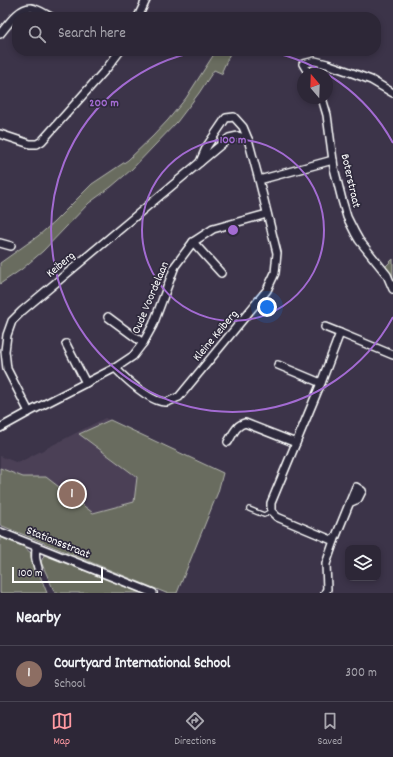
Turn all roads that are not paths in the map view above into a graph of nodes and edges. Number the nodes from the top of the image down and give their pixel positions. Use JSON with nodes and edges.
{"nodes":[{"id":1,"x":146,"y":0,"type":"edge"},
{"id":2,"x":19,"y":12,"type":"edge"},
{"id":3,"x":42,"y":12,"type":"edge"},
{"id":4,"x":140,"y":12,"type":"edge"},
{"id":5,"x":12,"y":20,"type":"edge"},
{"id":6,"x":0,"y":34,"type":"edge"},
{"id":7,"x":116,"y":56,"type":"edge"},
{"id":8,"x":305,"y":68,"type":"edge"},
{"id":9,"x":393,"y":93,"type":"edge"},
{"id":10,"x":324,"y":104,"type":"edge"},
{"id":11,"x":0,"y":134,"type":"edge"},
{"id":12,"x":248,"y":139,"type":"junction"},
{"id":13,"x":333,"y":160,"type":"junction"},
{"id":14,"x":199,"y":164,"type":"junction"},
{"id":15,"x":259,"y":180,"type":"junction"},
{"id":16,"x":267,"y":214,"type":"junction"},
{"id":17,"x":193,"y":242,"type":"junction"},
{"id":18,"x":0,"y":243,"type":"edge"},
{"id":19,"x":11,"y":246,"type":"dead end"},
{"id":20,"x":221,"y":273,"type":"dead end"},
{"id":21,"x":393,"y":288,"type":"edge"},
{"id":22,"x":108,"y":317,"type":"dead end"},
{"id":23,"x":325,"y":327,"type":"dead end"},
{"id":24,"x":340,"y":333,"type":"junction"},
{"id":25,"x":143,"y":343,"type":"junction"},
{"id":26,"x":66,"y":344,"type":"dead end"},
{"id":27,"x":390,"y":354,"type":"edge"},
{"id":28,"x":278,"y":365,"type":"dead end"},
{"id":29,"x":114,"y":368,"type":"junction"},
{"id":30,"x":86,"y":382,"type":"junction"},
{"id":31,"x":321,"y":383,"type":"junction"},
{"id":32,"x":29,"y":412,"type":"junction"},
{"id":33,"x":0,"y":428,"type":"edge"},
{"id":34,"x":228,"y":442,"type":"dead end"},
{"id":35,"x":296,"y":444,"type":"junction"},
{"id":36,"x":349,"y":502,"type":"dead end"},
{"id":37,"x":249,"y":508,"type":"dead end"},
{"id":38,"x":271,"y":511,"type":"junction"},
{"id":39,"x":0,"y":532,"type":"edge"},
{"id":40,"x":334,"y":541,"type":"junction"},
{"id":41,"x":37,"y":547,"type":"junction"},
{"id":42,"x":38,"y":568,"type":"dead end"},
{"id":43,"x":153,"y":593,"type":"edge"},
{"id":44,"x":326,"y":593,"type":"edge"}],
"edges":[{"from":1,"to":4,"type":"street"},
{"from":2,"to":3,"type":"street"},
{"from":5,"to":6,"type":"street"},
{"from":7,"to":11,"type":"street"},
{"from":8,"to":9,"type":"street"},
{"from":10,"to":13,"type":"street","name":"Boterstraat"},
{"from":12,"to":14,"type":"street","name":"Keiberg"},
{"from":12,"to":14,"type":"street","name":"Keiberg"},
{"from":12,"to":15,"type":"street","name":"Keiberg"},
{"from":13,"to":15,"type":"street"},
{"from":13,"to":21,"type":"street","name":"Boterstraat"},
{"from":14,"to":32,"type":"street","name":"Keiberg"},
{"from":15,"to":16,"type":"street","name":"Keiberg"},
{"from":16,"to":17,"type":"street","name":"Oude Voordelaan"},
{"from":16,"to":29,"type":"street","name":"Kleine Keiberg"},
{"from":17,"to":20,"type":"street"},
{"from":17,"to":25,"type":"street","name":"Oude Voordelaan"},
{"from":18,"to":19,"type":"street"},
{"from":22,"to":25,"type":"street","name":"Oude Voordelaan"},
{"from":23,"to":24,"type":"street"},
{"from":24,"to":27,"type":"street"},
{"from":24,"to":31,"type":"street"},
{"from":25,"to":29,"type":"street","name":"Oude Voordelaan"},
{"from":26,"to":30,"type":"street"},
{"from":28,"to":31,"type":"street"},
{"from":29,"to":30,"type":"street","name":"Oude Voordelaan"},
{"from":30,"to":32,"type":"street","name":"Oude Voordelaan"},
{"from":31,"to":35,"type":"street"},
{"from":32,"to":33,"type":"street","name":"Oude Voordelaan"},
{"from":34,"to":35,"type":"street"},
{"from":35,"to":38,"type":"street"},
{"from":36,"to":40,"type":"street"},
{"from":37,"to":38,"type":"lane"},
{"from":38,"to":40,"type":"street"},
{"from":39,"to":41,"type":"street","name":"Stationsstraat"},
{"from":40,"to":44,"type":"street"},
{"from":41,"to":42,"type":"street"},
{"from":41,"to":43,"type":"street","name":"Stationsstraat"}]}
